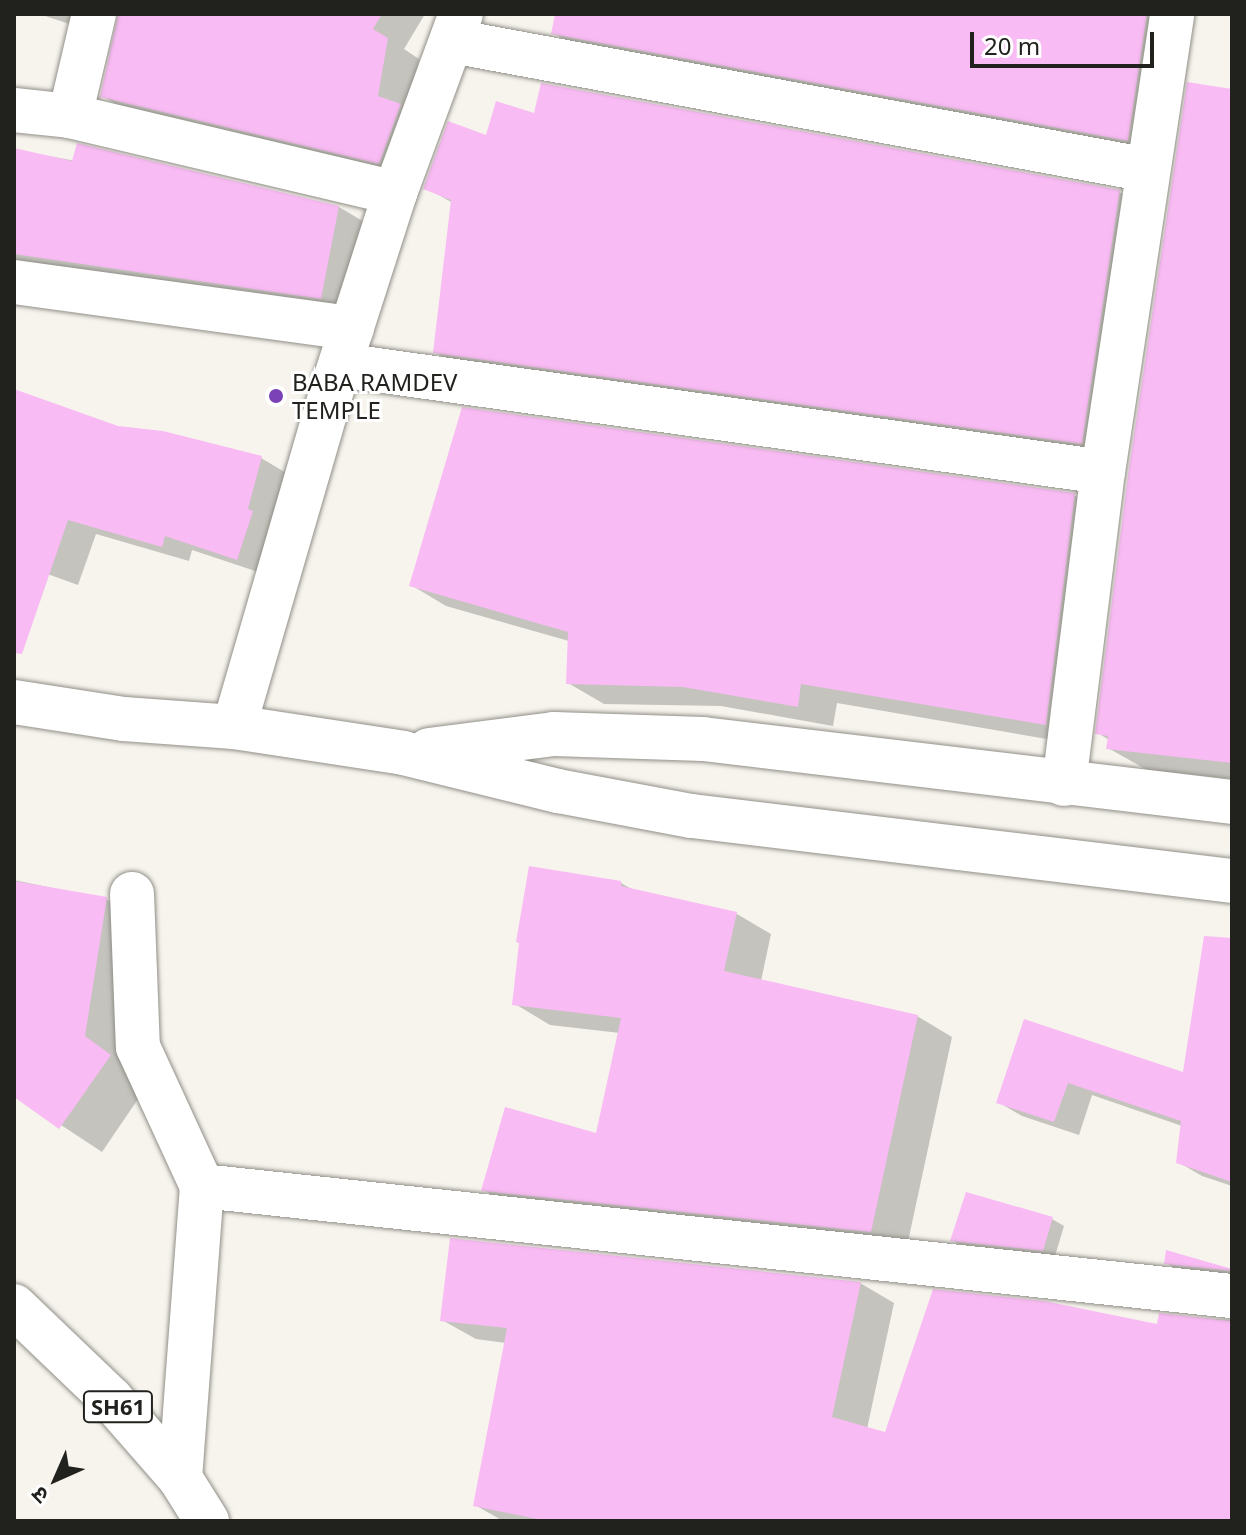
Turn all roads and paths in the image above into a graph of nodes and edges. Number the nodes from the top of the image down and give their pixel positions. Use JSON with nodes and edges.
{"nodes":[{"id":1,"x":94,"y":14,"type":"edge"},
{"id":2,"x":1172,"y":14,"type":"edge"},
{"id":3,"x":456,"y":28,"type":"edge"},
{"id":4,"x":14,"y":110,"type":"edge"},
{"id":5,"x":70,"y":116,"type":"junction"},
{"id":6,"x":1148,"y":170,"type":"junction"},
{"id":7,"x":395,"y":193,"type":"junction"},
{"id":8,"x":14,"y":282,"type":"edge"},
{"id":9,"x":347,"y":346,"type":"junction"},
{"id":10,"x":1103,"y":472,"type":"junction"},
{"id":11,"x":14,"y":702,"type":"edge"},
{"id":12,"x":234,"y":727,"type":"junction"},
{"id":13,"x":403,"y":753,"type":"junction"},
{"id":14,"x":1064,"y":784,"type":"junction"},
{"id":15,"x":1232,"y":802,"type":"edge"},
{"id":16,"x":1232,"y":881,"type":"edge"},
{"id":17,"x":132,"y":894,"type":"dead end"},
{"id":18,"x":202,"y":1186,"type":"junction"},
{"id":19,"x":1232,"y":1296,"type":"edge"},
{"id":20,"x":14,"y":1306,"type":"edge"},
{"id":21,"x":180,"y":1478,"type":"junction"},
{"id":22,"x":207,"y":1521,"type":"edge"}],
"edges":[{"from":1,"to":5,"type":"street"},
{"from":2,"to":6,"type":"street"},
{"from":3,"to":6,"type":"street"},
{"from":3,"to":7,"type":"street"},
{"from":4,"to":5,"type":"street"},
{"from":5,"to":7,"type":"street"},
{"from":6,"to":10,"type":"street"},
{"from":7,"to":9,"type":"street"},
{"from":8,"to":9,"type":"street"},
{"from":9,"to":10,"type":"street"},
{"from":9,"to":12,"type":"street"},
{"from":10,"to":14,"type":"street"},
{"from":11,"to":12,"type":"street"},
{"from":12,"to":13,"type":"street"},
{"from":13,"to":14,"type":"street"},
{"from":13,"to":16,"type":"street"},
{"from":14,"to":15,"type":"street"},
{"from":17,"to":18,"type":"street"},
{"from":18,"to":19,"type":"street"},
{"from":18,"to":21,"type":"street"},
{"from":20,"to":21,"type":"street","number":"SH61"},
{"from":21,"to":22,"type":"street","number":"SH61"}]}
